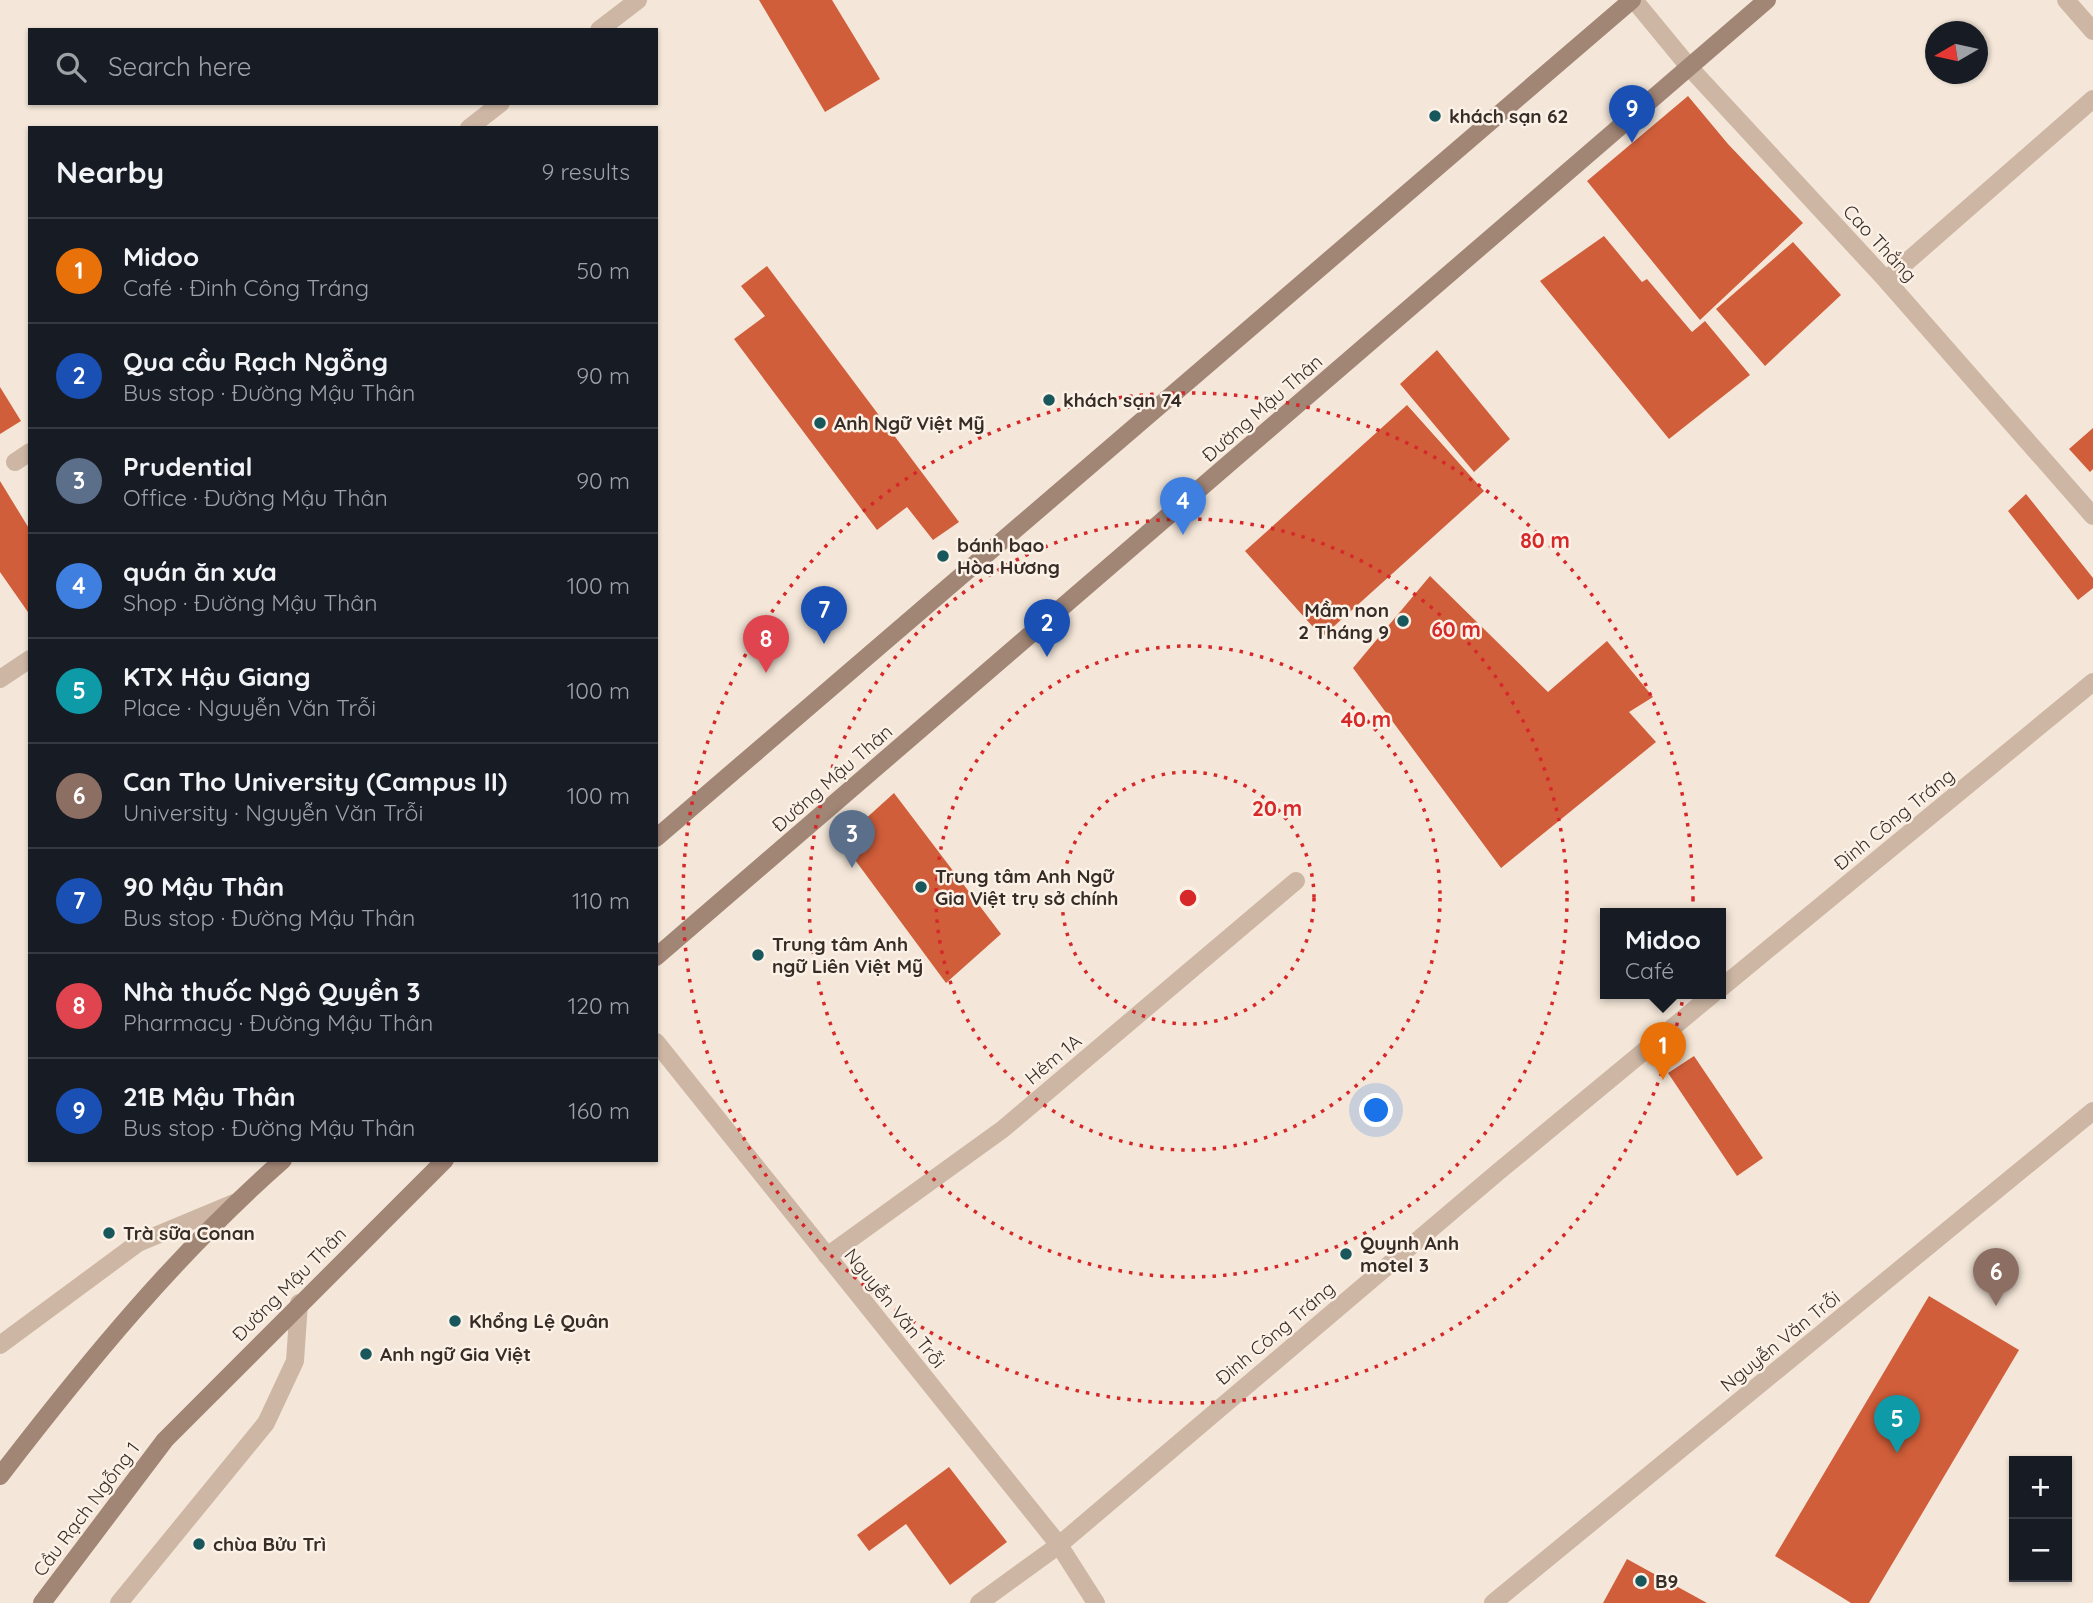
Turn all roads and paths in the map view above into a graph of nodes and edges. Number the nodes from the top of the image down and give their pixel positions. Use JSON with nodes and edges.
{"nodes":[{"id":1,"x":638,"y":0,"type":"edge"},
{"id":2,"x":1633,"y":0,"type":"edge"},
{"id":3,"x":1767,"y":0,"type":"edge"},
{"id":4,"x":2066,"y":0,"type":"edge"},
{"id":5,"x":601,"y":28,"type":"edge"},
{"id":6,"x":2093,"y":31,"type":"edge"},
{"id":7,"x":1690,"y":68,"type":"junction"},
{"id":8,"x":2093,"y":99,"type":"edge"},
{"id":9,"x":498,"y":105,"type":"edge"},
{"id":10,"x":472,"y":126,"type":"edge"},
{"id":11,"x":1886,"y":280,"type":"junction"},
{"id":12,"x":2093,"y":516,"type":"edge"},
{"id":13,"x":28,"y":660,"type":"edge"},
{"id":14,"x":0,"y":679,"type":"edge"},
{"id":15,"x":2093,"y":682,"type":"edge"},
{"id":16,"x":658,"y":836,"type":"edge"},
{"id":17,"x":1296,"y":881,"type":"dead end"},
{"id":18,"x":658,"y":955,"type":"edge"},
{"id":19,"x":1726,"y":984,"type":"edge"},
{"id":20,"x":1707,"y":999,"type":"edge"},
{"id":21,"x":658,"y":1045,"type":"edge"},
{"id":22,"x":2093,"y":1111,"type":"edge"},
{"id":23,"x":281,"y":1162,"type":"edge"},
{"id":24,"x":442,"y":1162,"type":"edge"},
{"id":25,"x":234,"y":1203,"type":"junction"},
{"id":26,"x":827,"y":1256,"type":"junction"},
{"id":27,"x":299,"y":1303,"type":"junction"},
{"id":28,"x":0,"y":1345,"type":"edge"},
{"id":29,"x":165,"y":1440,"type":"joint"},
{"id":30,"x":0,"y":1476,"type":"edge"},
{"id":31,"x":1059,"y":1545,"type":"junction"},
{"id":32,"x":41,"y":1603,"type":"edge"},
{"id":33,"x":119,"y":1603,"type":"edge"},
{"id":34,"x":979,"y":1603,"type":"edge"},
{"id":35,"x":1096,"y":1603,"type":"edge"},
{"id":36,"x":1493,"y":1603,"type":"edge"}],
"edges":[{"from":1,"to":5,"type":"street"},
{"from":2,"to":7,"type":"street","name":"Cao Thắng"},
{"from":2,"to":16,"type":"main road"},
{"from":3,"to":7,"type":"main road","name":"Đường Mậu Thân"},
{"from":4,"to":6,"type":"street"},
{"from":7,"to":11,"type":"street","name":"Cao Thắng"},
{"from":7,"to":18,"type":"main road","name":"Đường Mậu Thân"},
{"from":8,"to":11,"type":"street"},
{"from":9,"to":10,"type":"street"},
{"from":11,"to":12,"type":"street","name":"Cao Thắng"},
{"from":13,"to":14,"type":"street"},
{"from":15,"to":19,"type":"street","name":"Đinh Công Tráng"},
{"from":17,"to":26,"type":"street","name":"Hẻm 1A"},
{"from":20,"to":31,"type":"street","name":"Đinh Công Tráng"},
{"from":21,"to":26,"type":"street","name":"Nguyễn Văn Trỗi"},
{"from":22,"to":36,"type":"street","name":"Nguyễn Văn Trỗi"},
{"from":23,"to":25,"type":"main road"},
{"from":24,"to":27,"type":"main road","name":"Đường Mậu Thân"},
{"from":25,"to":28,"type":"street"},
{"from":25,"to":30,"type":"main road"},
{"from":26,"to":31,"type":"street","name":"Nguyễn Văn Trỗi"},
{"from":27,"to":29,"type":"main road","name":"Đường Mậu Thân"},
{"from":27,"to":33,"type":"street"},
{"from":29,"to":32,"type":"main road","name":"Cầu Rạch Ngỗng 1"},
{"from":31,"to":34,"type":"street","name":"Đinh Công Tráng"},
{"from":31,"to":35,"type":"street","name":"Nguyễn Văn Trỗi"}]}
